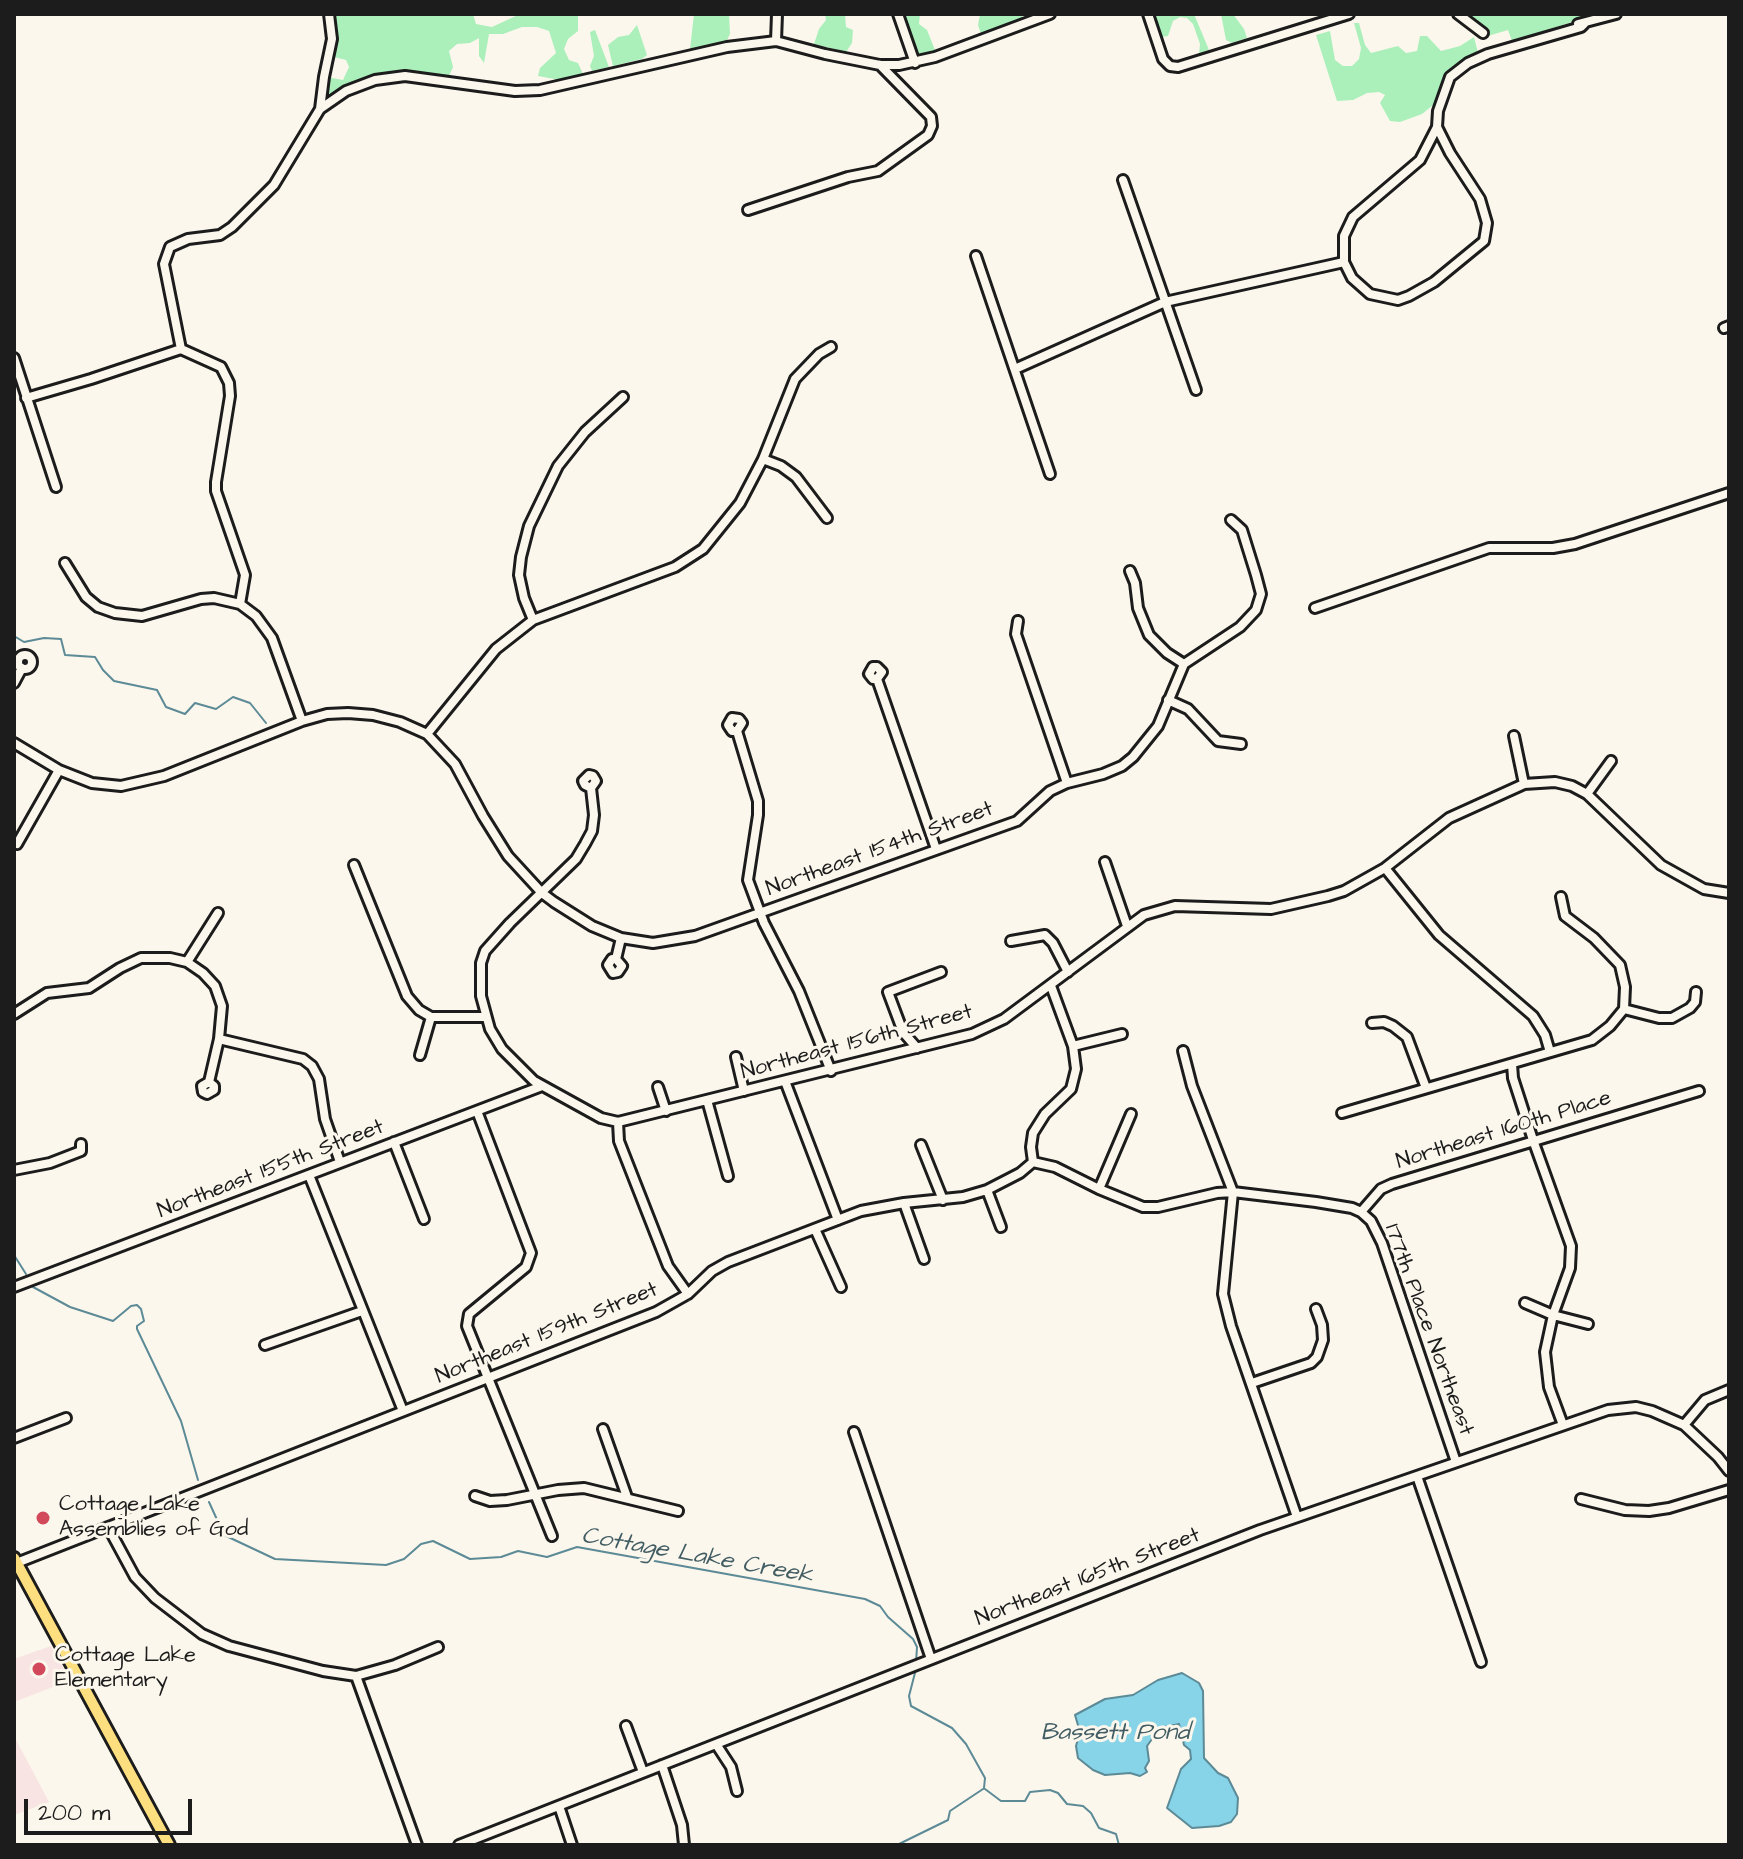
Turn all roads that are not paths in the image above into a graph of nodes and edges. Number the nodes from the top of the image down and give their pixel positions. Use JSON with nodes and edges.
{"nodes":[{"id":1,"x":329,"y":14,"type":"edge"},
{"id":2,"x":777,"y":14,"type":"edge"},
{"id":3,"x":898,"y":14,"type":"edge"},
{"id":4,"x":1050,"y":14,"type":"edge"},
{"id":5,"x":1148,"y":14,"type":"edge"},
{"id":6,"x":1349,"y":14,"type":"edge"},
{"id":7,"x":1458,"y":14,"type":"edge"},
{"id":8,"x":1616,"y":14,"type":"edge"},
{"id":9,"x":1483,"y":33,"type":"dead end"},
{"id":10,"x":776,"y":41,"type":"junction"},
{"id":11,"x":915,"y":63,"type":"junction"},
{"id":12,"x":880,"y":65,"type":"junction"},
{"id":13,"x":320,"y":109,"type":"junction"},
{"id":14,"x":1437,"y":127,"type":"junction"},
{"id":15,"x":1123,"y":180,"type":"dead end"},
{"id":16,"x":748,"y":210,"type":"dead end"},
{"id":17,"x":976,"y":256,"type":"dead end"},
{"id":18,"x":1344,"y":262,"type":"junction"},
{"id":19,"x":1165,"y":302,"type":"junction"},
{"id":20,"x":831,"y":347,"type":"dead end"},
{"id":21,"x":181,"y":349,"type":"junction"},
{"id":22,"x":14,"y":358,"type":"edge"},
{"id":23,"x":1015,"y":369,"type":"junction"},
{"id":24,"x":1196,"y":390,"type":"dead end"},
{"id":25,"x":623,"y":397,"type":"dead end"},
{"id":26,"x":26,"y":398,"type":"junction"},
{"id":27,"x":763,"y":459,"type":"junction"},
{"id":28,"x":1050,"y":474,"type":"dead end"},
{"id":29,"x":56,"y":487,"type":"dead end"},
{"id":30,"x":1729,"y":493,"type":"edge"},
{"id":31,"x":827,"y":518,"type":"dead end"},
{"id":32,"x":1231,"y":520,"type":"dead end"},
{"id":33,"x":65,"y":563,"type":"dead end"},
{"id":34,"x":1130,"y":571,"type":"dead end"},
{"id":35,"x":240,"y":604,"type":"junction"},
{"id":36,"x":1315,"y":608,"type":"dead end"},
{"id":37,"x":533,"y":620,"type":"junction"},
{"id":38,"x":1018,"y":621,"type":"dead end"},
{"id":39,"x":1184,"y":664,"type":"junction"},
{"id":40,"x":22,"y":668,"type":"dead end"},
{"id":41,"x":877,"y":679,"type":"dead end"},
{"id":42,"x":14,"y":683,"type":"edge"},
{"id":43,"x":1168,"y":700,"type":"junction"},
{"id":44,"x":302,"y":721,"type":"junction"},
{"id":45,"x":737,"y":731,"type":"dead end"},
{"id":46,"x":427,"y":734,"type":"junction"},
{"id":47,"x":1514,"y":736,"type":"dead end"},
{"id":48,"x":14,"y":743,"type":"edge"},
{"id":49,"x":1241,"y":744,"type":"dead end"},
{"id":50,"x":1611,"y":761,"type":"dead end"},
{"id":51,"x":59,"y":770,"type":"junction"},
{"id":52,"x":1067,"y":783,"type":"junction"},
{"id":53,"x":1524,"y":784,"type":"junction"},
{"id":54,"x":591,"y":788,"type":"dead end"},
{"id":55,"x":1587,"y":794,"type":"junction"},
{"id":56,"x":17,"y":844,"type":"dead end"},
{"id":57,"x":936,"y":849,"type":"junction"},
{"id":58,"x":1105,"y":862,"type":"dead end"},
{"id":59,"x":354,"y":865,"type":"dead end"},
{"id":60,"x":1385,"y":868,"type":"junction"},
{"id":61,"x":542,"y":893,"type":"junction"},
{"id":62,"x":1729,"y":893,"type":"edge"},
{"id":63,"x":1561,"y":897,"type":"dead end"},
{"id":64,"x":760,"y":912,"type":"junction"},
{"id":65,"x":218,"y":913,"type":"dead end"},
{"id":66,"x":1127,"y":926,"type":"junction"},
{"id":67,"x":621,"y":938,"type":"junction"},
{"id":68,"x":1011,"y":941,"type":"dead end"},
{"id":69,"x":616,"y":959,"type":"dead end"},
{"id":70,"x":187,"y":962,"type":"junction"},
{"id":71,"x":941,"y":972,"type":"dead end"},
{"id":72,"x":1068,"y":972,"type":"junction"},
{"id":73,"x":1051,"y":986,"type":"junction"},
{"id":74,"x":1696,"y":992,"type":"dead end"},
{"id":75,"x":1624,"y":1009,"type":"junction"},
{"id":76,"x":17,"y":1012,"type":"edge"},
{"id":77,"x":431,"y":1017,"type":"junction"},
{"id":78,"x":486,"y":1017,"type":"junction"},
{"id":79,"x":1372,"y":1023,"type":"dead end"},
{"id":80,"x":1122,"y":1034,"type":"dead end"},
{"id":81,"x":219,"y":1039,"type":"junction"},
{"id":82,"x":1073,"y":1046,"type":"junction"},
{"id":83,"x":917,"y":1048,"type":"junction"},
{"id":84,"x":1183,"y":1051,"type":"dead end"},
{"id":85,"x":1550,"y":1052,"type":"junction"},
{"id":86,"x":420,"y":1055,"type":"dead end"},
{"id":87,"x":736,"y":1057,"type":"dead end"},
{"id":88,"x":1512,"y":1064,"type":"junction"},
{"id":89,"x":831,"y":1071,"type":"junction"},
{"id":90,"x":785,"y":1081,"type":"junction"},
{"id":91,"x":209,"y":1082,"type":"dead end"},
{"id":92,"x":542,"y":1086,"type":"junction"},
{"id":93,"x":658,"y":1087,"type":"dead end"},
{"id":94,"x":1426,"y":1088,"type":"junction"},
{"id":95,"x":744,"y":1091,"type":"junction"},
{"id":96,"x":1699,"y":1091,"type":"dead end"},
{"id":97,"x":707,"y":1100,"type":"junction"},
{"id":98,"x":477,"y":1111,"type":"junction"},
{"id":99,"x":666,"y":1111,"type":"junction"},
{"id":100,"x":1342,"y":1113,"type":"dead end"},
{"id":101,"x":1131,"y":1114,"type":"dead end"},
{"id":102,"x":614,"y":1122,"type":"junction"},
{"id":103,"x":1533,"y":1140,"type":"junction"},
{"id":104,"x":394,"y":1142,"type":"junction"},
{"id":105,"x":81,"y":1144,"type":"dead end"},
{"id":106,"x":921,"y":1145,"type":"dead end"},
{"id":107,"x":340,"y":1162,"type":"junction"},
{"id":108,"x":1033,"y":1162,"type":"junction"},
{"id":109,"x":14,"y":1170,"type":"edge"},
{"id":110,"x":309,"y":1175,"type":"junction"},
{"id":111,"x":728,"y":1176,"type":"dead end"},
{"id":112,"x":1099,"y":1189,"type":"junction"},
{"id":113,"x":987,"y":1190,"type":"junction"},
{"id":114,"x":1233,"y":1192,"type":"junction"},
{"id":115,"x":943,"y":1200,"type":"junction"},
{"id":116,"x":904,"y":1203,"type":"junction"},
{"id":117,"x":1361,"y":1212,"type":"junction"},
{"id":118,"x":424,"y":1219,"type":"dead end"},
{"id":119,"x":838,"y":1220,"type":"junction"},
{"id":120,"x":1001,"y":1227,"type":"dead end"},
{"id":121,"x":815,"y":1229,"type":"junction"},
{"id":122,"x":924,"y":1259,"type":"dead end"},
{"id":123,"x":14,"y":1287,"type":"edge"},
{"id":124,"x":841,"y":1287,"type":"dead end"},
{"id":125,"x":688,"y":1294,"type":"junction"},
{"id":126,"x":1525,"y":1303,"type":"dead end"},
{"id":127,"x":1316,"y":1309,"type":"dead end"},
{"id":128,"x":362,"y":1311,"type":"junction"},
{"id":129,"x":1553,"y":1315,"type":"junction"},
{"id":130,"x":1588,"y":1324,"type":"dead end"},
{"id":131,"x":265,"y":1345,"type":"dead end"},
{"id":132,"x":487,"y":1377,"type":"junction"},
{"id":133,"x":1252,"y":1383,"type":"junction"},
{"id":134,"x":1729,"y":1390,"type":"edge"},
{"id":135,"x":403,"y":1411,"type":"junction"},
{"id":136,"x":66,"y":1418,"type":"dead end"},
{"id":137,"x":1563,"y":1425,"type":"junction"},
{"id":138,"x":1684,"y":1425,"type":"junction"},
{"id":139,"x":603,"y":1429,"type":"dead end"},
{"id":140,"x":854,"y":1432,"type":"dead end"},
{"id":141,"x":14,"y":1438,"type":"edge"},
{"id":142,"x":1456,"y":1462,"type":"junction"},
{"id":143,"x":1729,"y":1471,"type":"edge"},
{"id":144,"x":1417,"y":1476,"type":"junction"},
{"id":145,"x":1729,"y":1490,"type":"edge"},
{"id":146,"x":536,"y":1495,"type":"junction"},
{"id":147,"x":475,"y":1496,"type":"dead end"},
{"id":148,"x":627,"y":1497,"type":"junction"},
{"id":149,"x":1581,"y":1499,"type":"dead end"},
{"id":150,"x":678,"y":1511,"type":"dead end"},
{"id":151,"x":1297,"y":1517,"type":"junction"},
{"id":152,"x":108,"y":1527,"type":"junction"},
{"id":153,"x":552,"y":1536,"type":"dead end"},
{"id":154,"x":15,"y":1562,"type":"edge"},
{"id":155,"x":438,"y":1647,"type":"dead end"},
{"id":156,"x":927,"y":1660,"type":"junction"},
{"id":157,"x":1481,"y":1662,"type":"dead end"},
{"id":158,"x":356,"y":1676,"type":"junction"},
{"id":159,"x":626,"y":1726,"type":"dead end"},
{"id":160,"x":716,"y":1744,"type":"junction"},
{"id":161,"x":662,"y":1765,"type":"junction"},
{"id":162,"x":643,"y":1772,"type":"junction"},
{"id":163,"x":737,"y":1791,"type":"dead end"},
{"id":164,"x":559,"y":1806,"type":"junction"},
{"id":165,"x":169,"y":1845,"type":"edge"},
{"id":166,"x":417,"y":1845,"type":"edge"},
{"id":167,"x":459,"y":1845,"type":"edge"},
{"id":168,"x":572,"y":1845,"type":"edge"},
{"id":169,"x":684,"y":1845,"type":"edge"}],
"edges":[{"from":1,"to":13,"type":"street"},
{"from":2,"to":10,"type":"street"},
{"from":3,"to":11,"type":"street"},
{"from":4,"to":11,"type":"street"},
{"from":5,"to":6,"type":"street"},
{"from":7,"to":9,"type":"street"},
{"from":8,"to":14,"type":"street"},
{"from":10,"to":12,"type":"street"},
{"from":10,"to":13,"type":"street"},
{"from":11,"to":12,"type":"street"},
{"from":12,"to":16,"type":"street"},
{"from":13,"to":21,"type":"street"},
{"from":14,"to":18,"type":"street"},
{"from":14,"to":18,"type":"street"},
{"from":15,"to":19,"type":"street"},
{"from":17,"to":23,"type":"street"},
{"from":18,"to":19,"type":"street"},
{"from":19,"to":23,"type":"street"},
{"from":19,"to":24,"type":"street"},
{"from":20,"to":27,"type":"street"},
{"from":21,"to":26,"type":"street"},
{"from":21,"to":35,"type":"street"},
{"from":22,"to":26,"type":"street"},
{"from":23,"to":28,"type":"street"},
{"from":25,"to":37,"type":"street"},
{"from":26,"to":29,"type":"street"},
{"from":27,"to":31,"type":"street"},
{"from":27,"to":37,"type":"street"},
{"from":30,"to":36,"type":"street"},
{"from":32,"to":39,"type":"street"},
{"from":33,"to":35,"type":"street"},
{"from":34,"to":39,"type":"street"},
{"from":35,"to":44,"type":"street"},
{"from":37,"to":46,"type":"street"},
{"from":38,"to":52,"type":"street"},
{"from":39,"to":43,"type":"street","name":"Northeast 154th Street"},
{"from":40,"to":42,"type":"street"},
{"from":41,"to":57,"type":"street"},
{"from":43,"to":49,"type":"street"},
{"from":43,"to":52,"type":"street","name":"Northeast 154th Street"},
{"from":44,"to":46,"type":"street"},
{"from":44,"to":51,"type":"street"},
{"from":45,"to":64,"type":"street"},
{"from":46,"to":61,"type":"street","name":"Northeast 154th Street"},
{"from":47,"to":53,"type":"street"},
{"from":48,"to":51,"type":"street"},
{"from":50,"to":55,"type":"street"},
{"from":51,"to":56,"type":"street"},
{"from":52,"to":57,"type":"street","name":"Northeast 154th Street"},
{"from":53,"to":55,"type":"street"},
{"from":53,"to":60,"type":"street","name":"Northeast 156th Street"},
{"from":54,"to":61,"type":"street"},
{"from":55,"to":62,"type":"street"},
{"from":57,"to":64,"type":"street","name":"Northeast 154th Street"},
{"from":58,"to":66,"type":"street"},
{"from":59,"to":77,"type":"street"},
{"from":60,"to":66,"type":"street","name":"Northeast 156th Street"},
{"from":60,"to":85,"type":"street"},
{"from":61,"to":67,"type":"street","name":"Northeast 154th Street"},
{"from":61,"to":78,"type":"street"},
{"from":63,"to":75,"type":"street"},
{"from":64,"to":67,"type":"street","name":"Northeast 154th Street"},
{"from":64,"to":89,"type":"street"},
{"from":65,"to":70,"type":"street"},
{"from":66,"to":72,"type":"street","name":"Northeast 156th Street"},
{"from":67,"to":69,"type":"street"},
{"from":68,"to":72,"type":"street"},
{"from":70,"to":76,"type":"street"},
{"from":70,"to":81,"type":"street"},
{"from":71,"to":83,"type":"street"},
{"from":72,"to":73,"type":"street","name":"Northeast 156th Street"},
{"from":73,"to":82,"type":"street"},
{"from":73,"to":83,"type":"street","name":"Northeast 156th Street"},
{"from":74,"to":75,"type":"street"},
{"from":75,"to":85,"type":"street"},
{"from":77,"to":78,"type":"street"},
{"from":77,"to":86,"type":"street"},
{"from":78,"to":92,"type":"street"},
{"from":79,"to":94,"type":"street"},
{"from":80,"to":82,"type":"street"},
{"from":81,"to":91,"type":"street"},
{"from":81,"to":107,"type":"street"},
{"from":82,"to":108,"type":"street"},
{"from":83,"to":89,"type":"street","name":"Northeast 156th Street"},
{"from":84,"to":114,"type":"street"},
{"from":85,"to":88,"type":"street"},
{"from":87,"to":95,"type":"street"},
{"from":88,"to":94,"type":"street"},
{"from":88,"to":103,"type":"street"},
{"from":89,"to":90,"type":"street","name":"Northeast 156th Street"},
{"from":90,"to":95,"type":"street","name":"Northeast 156th Street"},
{"from":90,"to":119,"type":"street"},
{"from":92,"to":98,"type":"street","name":"Northeast 155th Street"},
{"from":92,"to":102,"type":"street"},
{"from":93,"to":99,"type":"street"},
{"from":94,"to":100,"type":"street"},
{"from":95,"to":97,"type":"street","name":"Northeast 156th Street"},
{"from":96,"to":103,"type":"street","name":"Northeast 160th Place"},
{"from":97,"to":99,"type":"street","name":"Northeast 156th Street"},
{"from":97,"to":111,"type":"street"},
{"from":98,"to":104,"type":"street","name":"Northeast 155th Street"},
{"from":98,"to":132,"type":"street"},
{"from":99,"to":102,"type":"street","name":"Northeast 156th Street"},
{"from":101,"to":112,"type":"street"},
{"from":102,"to":125,"type":"street"},
{"from":103,"to":117,"type":"street","name":"Northeast 160th Place"},
{"from":103,"to":129,"type":"street"},
{"from":104,"to":107,"type":"street","name":"Northeast 155th Street"},
{"from":104,"to":118,"type":"street"},
{"from":105,"to":109,"type":"street"},
{"from":106,"to":115,"type":"street"},
{"from":107,"to":110,"type":"street","name":"Northeast 155th Street"},
{"from":108,"to":112,"type":"street"},
{"from":108,"to":113,"type":"street","name":"Northeast 159th Street"},
{"from":110,"to":123,"type":"street","name":"Northeast 155th Street"},
{"from":110,"to":128,"type":"street"},
{"from":112,"to":114,"type":"street"},
{"from":113,"to":115,"type":"street","name":"Northeast 159th Street"},
{"from":113,"to":120,"type":"street"},
{"from":114,"to":117,"type":"street"},
{"from":114,"to":133,"type":"street"},
{"from":115,"to":116,"type":"street","name":"Northeast 159th Street"},
{"from":116,"to":119,"type":"street","name":"Northeast 159th Street"},
{"from":116,"to":122,"type":"street"},
{"from":117,"to":142,"type":"street","name":"177th Place Northeast"},
{"from":119,"to":121,"type":"street","name":"Northeast 159th Street"},
{"from":121,"to":124,"type":"street"},
{"from":121,"to":125,"type":"street","name":"Northeast 159th Street"},
{"from":125,"to":132,"type":"street","name":"Northeast 159th Street"},
{"from":126,"to":129,"type":"street"},
{"from":127,"to":133,"type":"street"},
{"from":128,"to":131,"type":"street"},
{"from":128,"to":135,"type":"street"},
{"from":129,"to":130,"type":"street"},
{"from":129,"to":137,"type":"street"},
{"from":132,"to":135,"type":"street","name":"Northeast 159th Street"},
{"from":132,"to":146,"type":"street"},
{"from":133,"to":151,"type":"street"},
{"from":134,"to":138,"type":"street"},
{"from":135,"to":152,"type":"street","name":"Northeast 159th Street"},
{"from":136,"to":141,"type":"street"},
{"from":137,"to":138,"type":"street","name":"Northeast 165th Street"},
{"from":137,"to":142,"type":"street","name":"Northeast 165th Street"},
{"from":138,"to":143,"type":"street"},
{"from":139,"to":148,"type":"street"},
{"from":140,"to":156,"type":"street"},
{"from":142,"to":144,"type":"street","name":"Northeast 165th Street"},
{"from":144,"to":151,"type":"street","name":"Northeast 165th Street"},
{"from":144,"to":157,"type":"street"},
{"from":145,"to":149,"type":"street"},
{"from":146,"to":147,"type":"street"},
{"from":146,"to":148,"type":"street"},
{"from":146,"to":153,"type":"street"},
{"from":148,"to":150,"type":"street"},
{"from":151,"to":156,"type":"street","name":"Northeast 165th Street"},
{"from":152,"to":154,"type":"street","name":"Northeast 159th Street"},
{"from":152,"to":158,"type":"street"},
{"from":154,"to":165,"type":"main road"},
{"from":155,"to":158,"type":"street"},
{"from":156,"to":160,"type":"street","name":"Northeast 165th Street"},
{"from":158,"to":166,"type":"street"},
{"from":159,"to":162,"type":"street"},
{"from":160,"to":161,"type":"street","name":"Northeast 165th Street"},
{"from":160,"to":163,"type":"street"},
{"from":161,"to":162,"type":"street","name":"Northeast 165th Street"},
{"from":161,"to":169,"type":"street"},
{"from":162,"to":164,"type":"street","name":"Northeast 165th Street"},
{"from":164,"to":167,"type":"street","name":"Northeast 165th Street"},
{"from":164,"to":168,"type":"street"}]}
